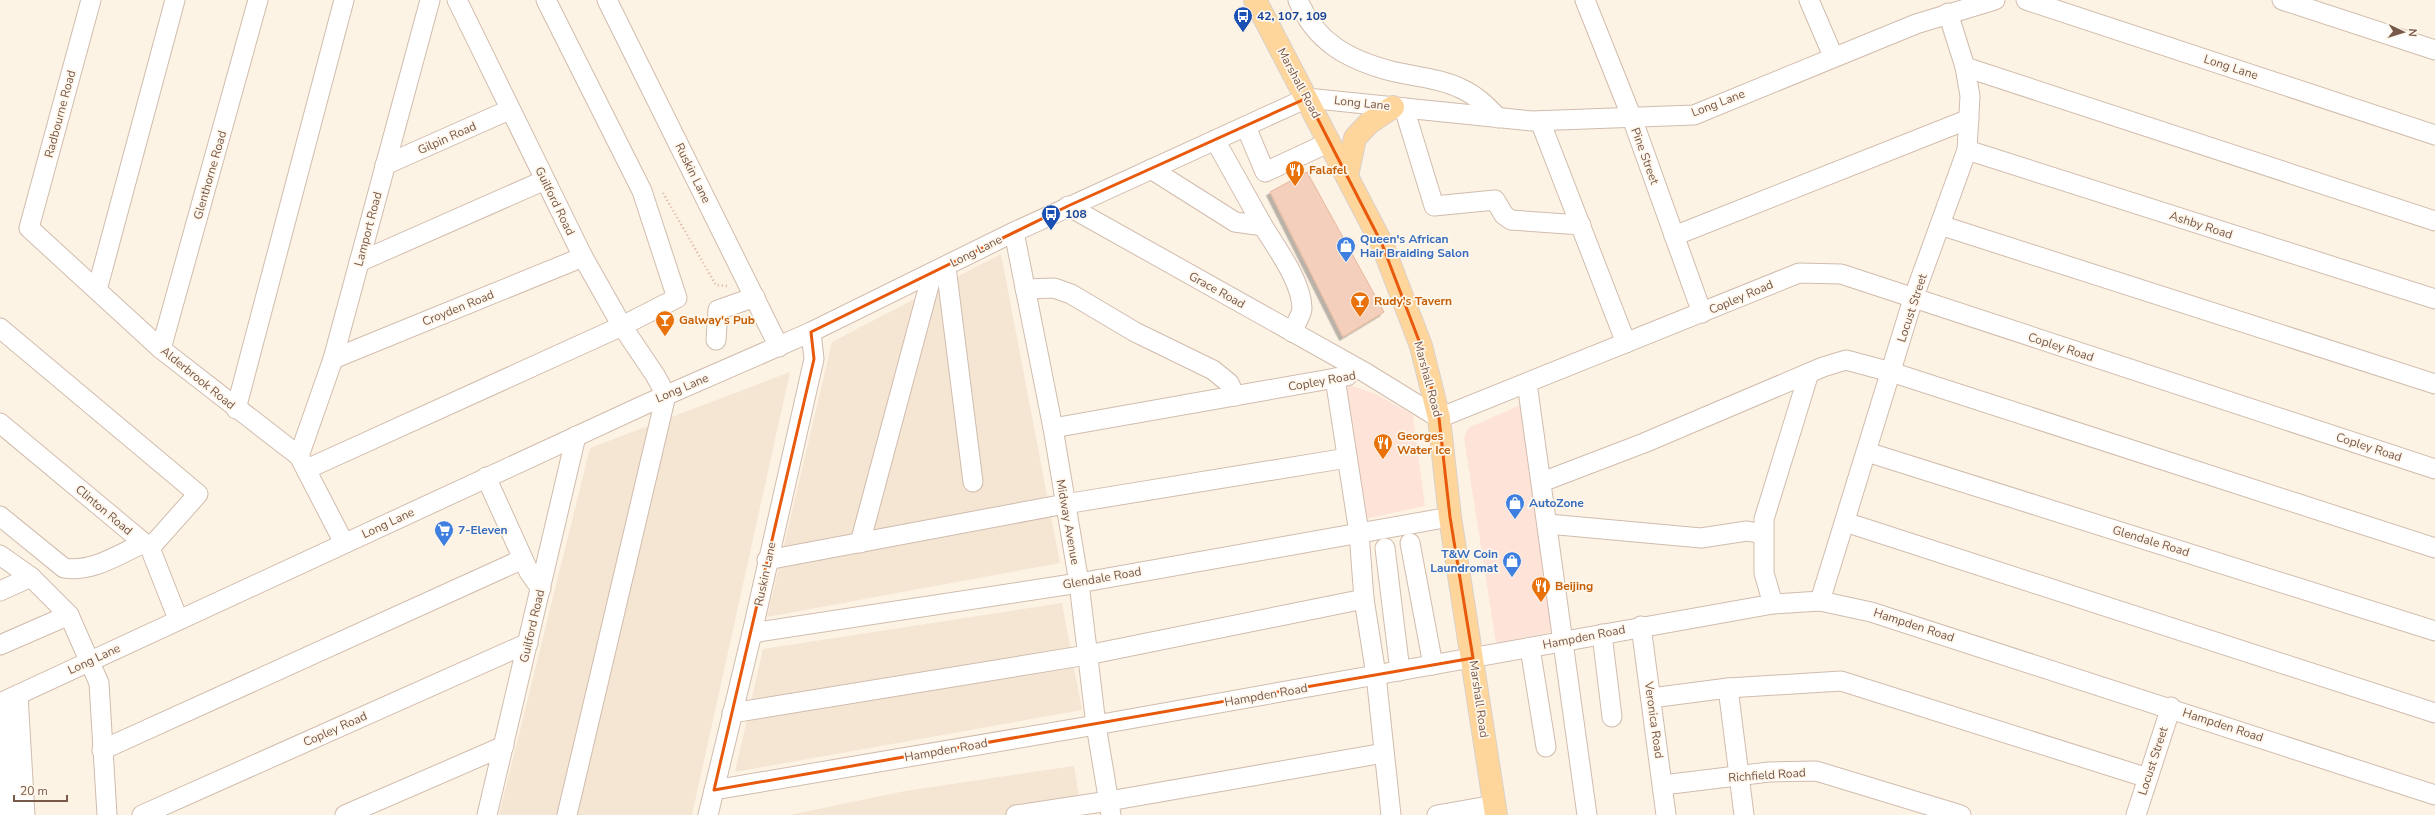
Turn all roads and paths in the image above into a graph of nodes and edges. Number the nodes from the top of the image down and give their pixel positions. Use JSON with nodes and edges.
{"nodes":[{"id":1,"x":91,"y":0,"type":"edge"},
{"id":2,"x":175,"y":0,"type":"edge"},
{"id":3,"x":258,"y":0,"type":"edge"},
{"id":4,"x":344,"y":0,"type":"edge"},
{"id":5,"x":430,"y":0,"type":"edge"},
{"id":6,"x":457,"y":0,"type":"edge"},
{"id":7,"x":546,"y":0,"type":"edge"},
{"id":8,"x":607,"y":0,"type":"edge"},
{"id":9,"x":1255,"y":0,"type":"edge"},
{"id":10,"x":1298,"y":0,"type":"edge"},
{"id":11,"x":1585,"y":0,"type":"edge"},
{"id":12,"x":1809,"y":0,"type":"edge"},
{"id":13,"x":1995,"y":0,"type":"edge"},
{"id":14,"x":2026,"y":0,"type":"edge"},
{"id":15,"x":2282,"y":0,"type":"edge"},
{"id":16,"x":1948,"y":13,"type":"junction"},
{"id":17,"x":2435,"y":50,"type":"edge"},
{"id":18,"x":1833,"y":56,"type":"junction"},
{"id":19,"x":1965,"y":67,"type":"junction"},
{"id":20,"x":1307,"y":98,"type":"junction"},
{"id":21,"x":1398,"y":107,"type":"junction"},
{"id":22,"x":510,"y":110,"type":"junction"},
{"id":23,"x":1498,"y":118,"type":"junction"},
{"id":24,"x":1632,"y":118,"type":"junction"},
{"id":25,"x":1969,"y":119,"type":"junction"},
{"id":26,"x":1540,"y":121,"type":"junction"},
{"id":27,"x":1246,"y":127,"type":"junction"},
{"id":28,"x":2435,"y":135,"type":"edge"},
{"id":29,"x":1215,"y":140,"type":"junction"},
{"id":30,"x":1330,"y":142,"type":"junction"},
{"id":31,"x":1967,"y":150,"type":"junction"},
{"id":32,"x":385,"y":165,"type":"junction"},
{"id":33,"x":1151,"y":169,"type":"junction"},
{"id":34,"x":1347,"y":176,"type":"junction"},
{"id":35,"x":545,"y":180,"type":"junction"},
{"id":36,"x":1068,"y":206,"type":"junction"},
{"id":37,"x":2435,"y":221,"type":"edge"},
{"id":38,"x":1581,"y":225,"type":"junction"},
{"id":39,"x":1940,"y":225,"type":"junction"},
{"id":40,"x":1263,"y":226,"type":"junction"},
{"id":41,"x":29,"y":228,"type":"joint"},
{"id":42,"x":1014,"y":232,"type":"junction"},
{"id":43,"x":1674,"y":236,"type":"junction"},
{"id":44,"x":583,"y":257,"type":"junction"},
{"id":45,"x":359,"y":262,"type":"junction"},
{"id":46,"x":939,"y":270,"type":"junction"},
{"id":47,"x":1025,"y":289,"type":"junction"},
{"id":48,"x":97,"y":290,"type":"junction"},
{"id":49,"x":755,"y":297,"type":"junction"},
{"id":50,"x":1913,"y":299,"type":"junction"},
{"id":51,"x":2435,"y":299,"type":"edge"},
{"id":52,"x":1702,"y":313,"type":"junction"},
{"id":53,"x":622,"y":326,"type":"junction"},
{"id":54,"x":0,"y":328,"type":"edge"},
{"id":55,"x":811,"y":332,"type":"junction"},
{"id":56,"x":1292,"y":332,"type":"junction"},
{"id":57,"x":716,"y":340,"type":"dead end"},
{"id":58,"x":1626,"y":343,"type":"junction"},
{"id":59,"x":779,"y":346,"type":"junction"},
{"id":60,"x":161,"y":349,"type":"junction"},
{"id":61,"x":333,"y":359,"type":"junction"},
{"id":62,"x":1891,"y":372,"type":"junction"},
{"id":63,"x":1809,"y":373,"type":"junction"},
{"id":64,"x":1366,"y":374,"type":"junction"},
{"id":65,"x":1335,"y":378,"type":"junction"},
{"id":66,"x":1527,"y":383,"type":"junction"},
{"id":67,"x":2435,"y":384,"type":"edge"},
{"id":68,"x":666,"y":395,"type":"junction"},
{"id":69,"x":1235,"y":396,"type":"junction"},
{"id":70,"x":236,"y":409,"type":"junction"},
{"id":71,"x":1439,"y":418,"type":"junction"},
{"id":72,"x":0,"y":423,"type":"edge"},
{"id":73,"x":1052,"y":428,"type":"junction"},
{"id":74,"x":576,"y":436,"type":"junction"},
{"id":75,"x":1868,"y":452,"type":"junction"},
{"id":76,"x":1347,"y":458,"type":"junction"},
{"id":77,"x":303,"y":463,"type":"junction"},
{"id":78,"x":2435,"y":468,"type":"edge"},
{"id":79,"x":486,"y":477,"type":"junction"},
{"id":80,"x":973,"y":482,"type":"dead end"},
{"id":81,"x":1542,"y":482,"type":"junction"},
{"id":82,"x":1065,"y":504,"type":"junction"},
{"id":83,"x":0,"y":516,"type":"edge"},
{"id":84,"x":1450,"y":517,"type":"junction"},
{"id":85,"x":1845,"y":522,"type":"junction"},
{"id":86,"x":1548,"y":524,"type":"junction"},
{"id":87,"x":1359,"y":533,"type":"junction"},
{"id":88,"x":1763,"y":534,"type":"junction"},
{"id":89,"x":344,"y":543,"type":"junction"},
{"id":90,"x":860,"y":543,"type":"junction"},
{"id":91,"x":1410,"y":543,"type":"dead end"},
{"id":92,"x":147,"y":545,"type":"junction"},
{"id":93,"x":1385,"y":548,"type":"dead end"},
{"id":94,"x":2435,"y":548,"type":"edge"},
{"id":95,"x":0,"y":555,"type":"edge"},
{"id":96,"x":523,"y":559,"type":"junction"},
{"id":97,"x":767,"y":560,"type":"junction"},
{"id":98,"x":31,"y":577,"type":"junction"},
{"id":99,"x":1079,"y":583,"type":"junction"},
{"id":100,"x":541,"y":589,"type":"junction"},
{"id":101,"x":0,"y":591,"type":"edge"},
{"id":102,"x":1364,"y":599,"type":"junction"},
{"id":103,"x":1820,"y":601,"type":"junction"},
{"id":104,"x":1773,"y":604,"type":"junction"},
{"id":105,"x":69,"y":615,"type":"junction"},
{"id":106,"x":178,"y":619,"type":"junction"},
{"id":107,"x":1641,"y":626,"type":"junction"},
{"id":108,"x":2435,"y":631,"type":"edge"},
{"id":109,"x":752,"y":633,"type":"junction"},
{"id":110,"x":1602,"y":634,"type":"junction"},
{"id":111,"x":1565,"y":641,"type":"junction"},
{"id":112,"x":528,"y":643,"type":"junction"},
{"id":113,"x":0,"y":645,"type":"edge"},
{"id":114,"x":1530,"y":648,"type":"junction"},
{"id":115,"x":1087,"y":654,"type":"junction"},
{"id":116,"x":1473,"y":658,"type":"junction"},
{"id":117,"x":91,"y":661,"type":"junction"},
{"id":118,"x":1433,"y":665,"type":"junction"},
{"id":119,"x":1400,"y":671,"type":"junction"},
{"id":120,"x":1376,"y":675,"type":"junction"},
{"id":121,"x":1728,"y":688,"type":"junction"},
{"id":122,"x":1651,"y":698,"type":"junction"},
{"id":123,"x":7,"y":700,"type":"edge"},
{"id":124,"x":2171,"y":708,"type":"junction"},
{"id":125,"x":732,"y":713,"type":"junction"},
{"id":126,"x":2435,"y":713,"type":"edge"},
{"id":127,"x":1612,"y":717,"type":"dead end"},
{"id":128,"x":1096,"y":725,"type":"junction"},
{"id":129,"x":504,"y":746,"type":"junction"},
{"id":130,"x":1546,"y":747,"type":"dead end"},
{"id":131,"x":102,"y":750,"type":"junction"},
{"id":132,"x":1384,"y":753,"type":"junction"},
{"id":133,"x":1738,"y":776,"type":"junction"},
{"id":134,"x":2148,"y":778,"type":"junction"},
{"id":135,"x":1663,"y":785,"type":"junction"},
{"id":136,"x":714,"y":790,"type":"junction"},
{"id":137,"x":2435,"y":794,"type":"edge"},
{"id":138,"x":1110,"y":808,"type":"edge"},
{"id":139,"x":1495,"y":810,"type":"edge"},
{"id":140,"x":8,"y":815,"type":"edge"},
{"id":141,"x":25,"y":815,"type":"edge"},
{"id":142,"x":107,"y":815,"type":"edge"},
{"id":143,"x":142,"y":815,"type":"edge"},
{"id":144,"x":345,"y":815,"type":"edge"},
{"id":145,"x":487,"y":815,"type":"edge"},
{"id":146,"x":567,"y":815,"type":"edge"},
{"id":147,"x":708,"y":815,"type":"edge"},
{"id":148,"x":1016,"y":815,"type":"edge"},
{"id":149,"x":1391,"y":815,"type":"edge"},
{"id":150,"x":1437,"y":815,"type":"edge"},
{"id":151,"x":1587,"y":815,"type":"edge"},
{"id":152,"x":1666,"y":815,"type":"edge"},
{"id":153,"x":1744,"y":815,"type":"edge"},
{"id":154,"x":1961,"y":815,"type":"edge"},
{"id":155,"x":2136,"y":815,"type":"edge"}],
"edges":[{"from":1,"to":41,"type":"street","name":"Radbourne Road"},
{"from":2,"to":48,"type":"street"},
{"from":3,"to":60,"type":"street","name":"Glenthorne Road"},
{"from":4,"to":70,"type":"street"},
{"from":5,"to":32,"type":"street","name":"Lamport Road"},
{"from":6,"to":22,"type":"street","name":"Guilford Road"},
{"from":7,"to":53,"type":"street"},
{"from":8,"to":49,"type":"street","name":"Ruskin Lane"},
{"from":9,"to":20,"type":"main road","name":"Marshall Road"},
{"from":10,"to":23,"type":"street"},
{"from":11,"to":24,"type":"street","name":"Pine Street"},
{"from":12,"to":18,"type":"street"},
{"from":13,"to":16,"type":"street","name":"Long Lane"},
{"from":14,"to":28,"type":"street","name":"Long Lane"},
{"from":15,"to":17,"type":"street"},
{"from":16,"to":18,"type":"street","name":"Long Lane"},
{"from":16,"to":19,"type":"street","name":"Locust Street"},
{"from":18,"to":24,"type":"street","name":"Long Lane"},
{"from":19,"to":25,"type":"street","name":"Locust Street"},
{"from":19,"to":37,"type":"street"},
{"from":20,"to":21,"type":"street","name":"Long Lane"},
{"from":20,"to":27,"type":"street","name":"Long Lane"},
{"from":20,"to":30,"type":"main road","name":"Marshall Road"},
{"from":21,"to":23,"type":"street","name":"Long Lane"},
{"from":21,"to":34,"type":"main road"},
{"from":21,"to":38,"type":"street"},
{"from":22,"to":32,"type":"street","name":"Gilpin Road"},
{"from":22,"to":35,"type":"street","name":"Guilford Road"},
{"from":23,"to":26,"type":"street","name":"Long Lane"},
{"from":24,"to":26,"type":"street","name":"Long Lane"},
{"from":24,"to":43,"type":"street","name":"Pine Street"},
{"from":25,"to":31,"type":"street","name":"Locust Street"},
{"from":25,"to":43,"type":"street"},
{"from":26,"to":38,"type":"street"},
{"from":27,"to":29,"type":"street","name":"Long Lane"},
{"from":27,"to":30,"type":"street"},
{"from":29,"to":33,"type":"street","name":"Long Lane"},
{"from":29,"to":40,"type":"street"},
{"from":30,"to":34,"type":"main road","name":"Marshall Road"},
{"from":31,"to":39,"type":"street","name":"Locust Street"},
{"from":31,"to":51,"type":"street","name":"Ashby Road"},
{"from":32,"to":45,"type":"street","name":"Lamport Road"},
{"from":33,"to":36,"type":"street","name":"Long Lane"},
{"from":33,"to":40,"type":"street"},
{"from":34,"to":71,"type":"main road","name":"Marshall Road"},
{"from":35,"to":44,"type":"street","name":"Guilford Road"},
{"from":35,"to":45,"type":"street"},
{"from":36,"to":42,"type":"street","name":"Long Lane"},
{"from":36,"to":56,"type":"street","name":"Grace Road"},
{"from":38,"to":58,"type":"street"},
{"from":39,"to":50,"type":"street","name":"Locust Street"},
{"from":39,"to":67,"type":"street"},
{"from":40,"to":56,"type":"street"},
{"from":41,"to":48,"type":"street","name":"Alderbrook Road"},
{"from":42,"to":46,"type":"street","name":"Long Lane"},
{"from":42,"to":47,"type":"street","name":"Midway Avenue"},
{"from":43,"to":52,"type":"street","name":"Pine Street"},
{"from":44,"to":53,"type":"street","name":"Guilford Road"},
{"from":44,"to":61,"type":"street","name":"Croyden Road"},
{"from":45,"to":61,"type":"street","name":"Lamport Road"},
{"from":46,"to":55,"type":"street","name":"Long Lane"},
{"from":46,"to":80,"type":"street"},
{"from":46,"to":90,"type":"street"},
{"from":47,"to":69,"type":"street"},
{"from":47,"to":73,"type":"street","name":"Midway Avenue"},
{"from":48,"to":60,"type":"street","name":"Alderbrook Road"},
{"from":49,"to":57,"type":"street"},
{"from":49,"to":59,"type":"street","name":"Ruskin Lane"},
{"from":50,"to":52,"type":"street","name":"Copley Road"},
{"from":50,"to":62,"type":"street","name":"Locust Street"},
{"from":50,"to":78,"type":"street","name":"Copley Road"},
{"from":52,"to":58,"type":"street","name":"Copley Road"},
{"from":53,"to":68,"type":"street","name":"Guilford Road"},
{"from":53,"to":77,"type":"street"},
{"from":54,"to":92,"type":"street"},
{"from":55,"to":59,"type":"street","name":"Long Lane"},
{"from":55,"to":97,"type":"street","name":"Ruskin Lane"},
{"from":56,"to":64,"type":"street","name":"Grace Road"},
{"from":58,"to":66,"type":"street","name":"Copley Road"},
{"from":59,"to":68,"type":"street","name":"Long Lane"},
{"from":60,"to":70,"type":"street","name":"Alderbrook Road"},
{"from":61,"to":77,"type":"street","name":"Lamport Road"},
{"from":62,"to":63,"type":"street"},
{"from":62,"to":75,"type":"street","name":"Locust Street"},
{"from":62,"to":94,"type":"street"},
{"from":63,"to":81,"type":"street"},
{"from":63,"to":88,"type":"street"},
{"from":64,"to":65,"type":"street","name":"Copley Road"},
{"from":64,"to":71,"type":"street","name":"Copley Road"},
{"from":65,"to":69,"type":"street","name":"Copley Road"},
{"from":65,"to":76,"type":"street"},
{"from":66,"to":71,"type":"street","name":"Copley Road"},
{"from":66,"to":81,"type":"street"},
{"from":68,"to":74,"type":"street","name":"Long Lane"},
{"from":68,"to":146,"type":"street"},
{"from":69,"to":73,"type":"street","name":"Copley Road"},
{"from":70,"to":77,"type":"street","name":"Alderbrook Road"},
{"from":71,"to":84,"type":"main road","name":"Marshall Road"},
{"from":72,"to":92,"type":"street","name":"Clinton Road"},
{"from":73,"to":82,"type":"street","name":"Midway Avenue"},
{"from":74,"to":79,"type":"street","name":"Long Lane"},
{"from":74,"to":100,"type":"street","name":"Guilford Road"},
{"from":75,"to":85,"type":"street","name":"Locust Street"},
{"from":75,"to":108,"type":"street","name":"Glendale Road"},
{"from":76,"to":82,"type":"street"},
{"from":76,"to":87,"type":"street"},
{"from":77,"to":89,"type":"street","name":"Alderbrook Road"},
{"from":79,"to":89,"type":"street","name":"Long Lane"},
{"from":79,"to":96,"type":"street"},
{"from":81,"to":86,"type":"street"},
{"from":82,"to":90,"type":"street"},
{"from":82,"to":99,"type":"street","name":"Midway Avenue"},
{"from":83,"to":92,"type":"street"},
{"from":84,"to":87,"type":"street","name":"Glendale Road"},
{"from":84,"to":116,"type":"main road","name":"Marshall Road"},
{"from":85,"to":103,"type":"street","name":"Locust Street"},
{"from":85,"to":126,"type":"street"},
{"from":86,"to":88,"type":"street"},
{"from":86,"to":111,"type":"street"},
{"from":87,"to":99,"type":"street","name":"Glendale Road"},
{"from":87,"to":102,"type":"street"},
{"from":88,"to":104,"type":"street"},
{"from":89,"to":106,"type":"street","name":"Long Lane"},
{"from":90,"to":97,"type":"street"},
{"from":91,"to":118,"type":"street"},
{"from":92,"to":106,"type":"street","name":"Clinton Road"},
{"from":93,"to":119,"type":"street"},
{"from":95,"to":98,"type":"street"},
{"from":96,"to":100,"type":"street"},
{"from":96,"to":131,"type":"street"},
{"from":97,"to":109,"type":"street","name":"Ruskin Lane"},
{"from":98,"to":101,"type":"street"},
{"from":98,"to":105,"type":"street"},
{"from":99,"to":109,"type":"street","name":"Glendale Road"},
{"from":99,"to":115,"type":"street","name":"Midway Avenue"},
{"from":100,"to":112,"type":"street","name":"Guilford Road"},
{"from":102,"to":115,"type":"street"},
{"from":102,"to":120,"type":"street"},
{"from":103,"to":104,"type":"street","name":"Hampden Road"},
{"from":103,"to":124,"type":"street","name":"Hampden Road"},
{"from":104,"to":107,"type":"street","name":"Hampden Road"},
{"from":105,"to":113,"type":"street"},
{"from":105,"to":117,"type":"street"},
{"from":106,"to":117,"type":"street","name":"Long Lane"},
{"from":107,"to":110,"type":"street","name":"Hampden Road"},
{"from":107,"to":122,"type":"street","name":"Veronica Road"},
{"from":109,"to":125,"type":"street","name":"Ruskin Lane"},
{"from":110,"to":111,"type":"street","name":"Hampden Road"},
{"from":110,"to":127,"type":"street"},
{"from":111,"to":114,"type":"street","name":"Hampden Road"},
{"from":111,"to":151,"type":"street"},
{"from":112,"to":129,"type":"street","name":"Guilford Road"},
{"from":112,"to":143,"type":"street","name":"Copley Road"},
{"from":114,"to":116,"type":"street","name":"Hampden Road"},
{"from":114,"to":130,"type":"street"},
{"from":115,"to":125,"type":"street"},
{"from":115,"to":128,"type":"street","name":"Midway Avenue"},
{"from":116,"to":118,"type":"street","name":"Hampden Road"},
{"from":116,"to":139,"type":"main road","name":"Marshall Road"},
{"from":117,"to":123,"type":"street","name":"Long Lane"},
{"from":117,"to":131,"type":"street"},
{"from":118,"to":119,"type":"street","name":"Hampden Road"},
{"from":119,"to":120,"type":"street","name":"Hampden Road"},
{"from":120,"to":128,"type":"street","name":"Hampden Road"},
{"from":120,"to":132,"type":"street"},
{"from":121,"to":122,"type":"street"},
{"from":121,"to":133,"type":"street"},
{"from":121,"to":134,"type":"street"},
{"from":122,"to":135,"type":"street","name":"Veronica Road"},
{"from":123,"to":140,"type":"street"},
{"from":123,"to":141,"type":"street"},
{"from":124,"to":134,"type":"street","name":"Locust Street"},
{"from":124,"to":137,"type":"street","name":"Hampden Road"},
{"from":125,"to":136,"type":"street","name":"Ruskin Lane"},
{"from":128,"to":136,"type":"street","name":"Hampden Road"},
{"from":128,"to":138,"type":"street","name":"Midway Avenue"},
{"from":129,"to":144,"type":"street"},
{"from":129,"to":145,"type":"street","name":"Guilford Road"},
{"from":131,"to":142,"type":"street"},
{"from":132,"to":138,"type":"street"},
{"from":132,"to":149,"type":"street"},
{"from":133,"to":135,"type":"street","name":"Richfield Road"},
{"from":133,"to":153,"type":"street"},
{"from":133,"to":154,"type":"street","name":"Richfield Road"},
{"from":134,"to":155,"type":"street","name":"Locust Street"},
{"from":135,"to":152,"type":"street","name":"Veronica Road"},
{"from":136,"to":147,"type":"street","name":"Ruskin Lane"},
{"from":138,"to":148,"type":"street"},
{"from":139,"to":150,"type":"street"}]}
